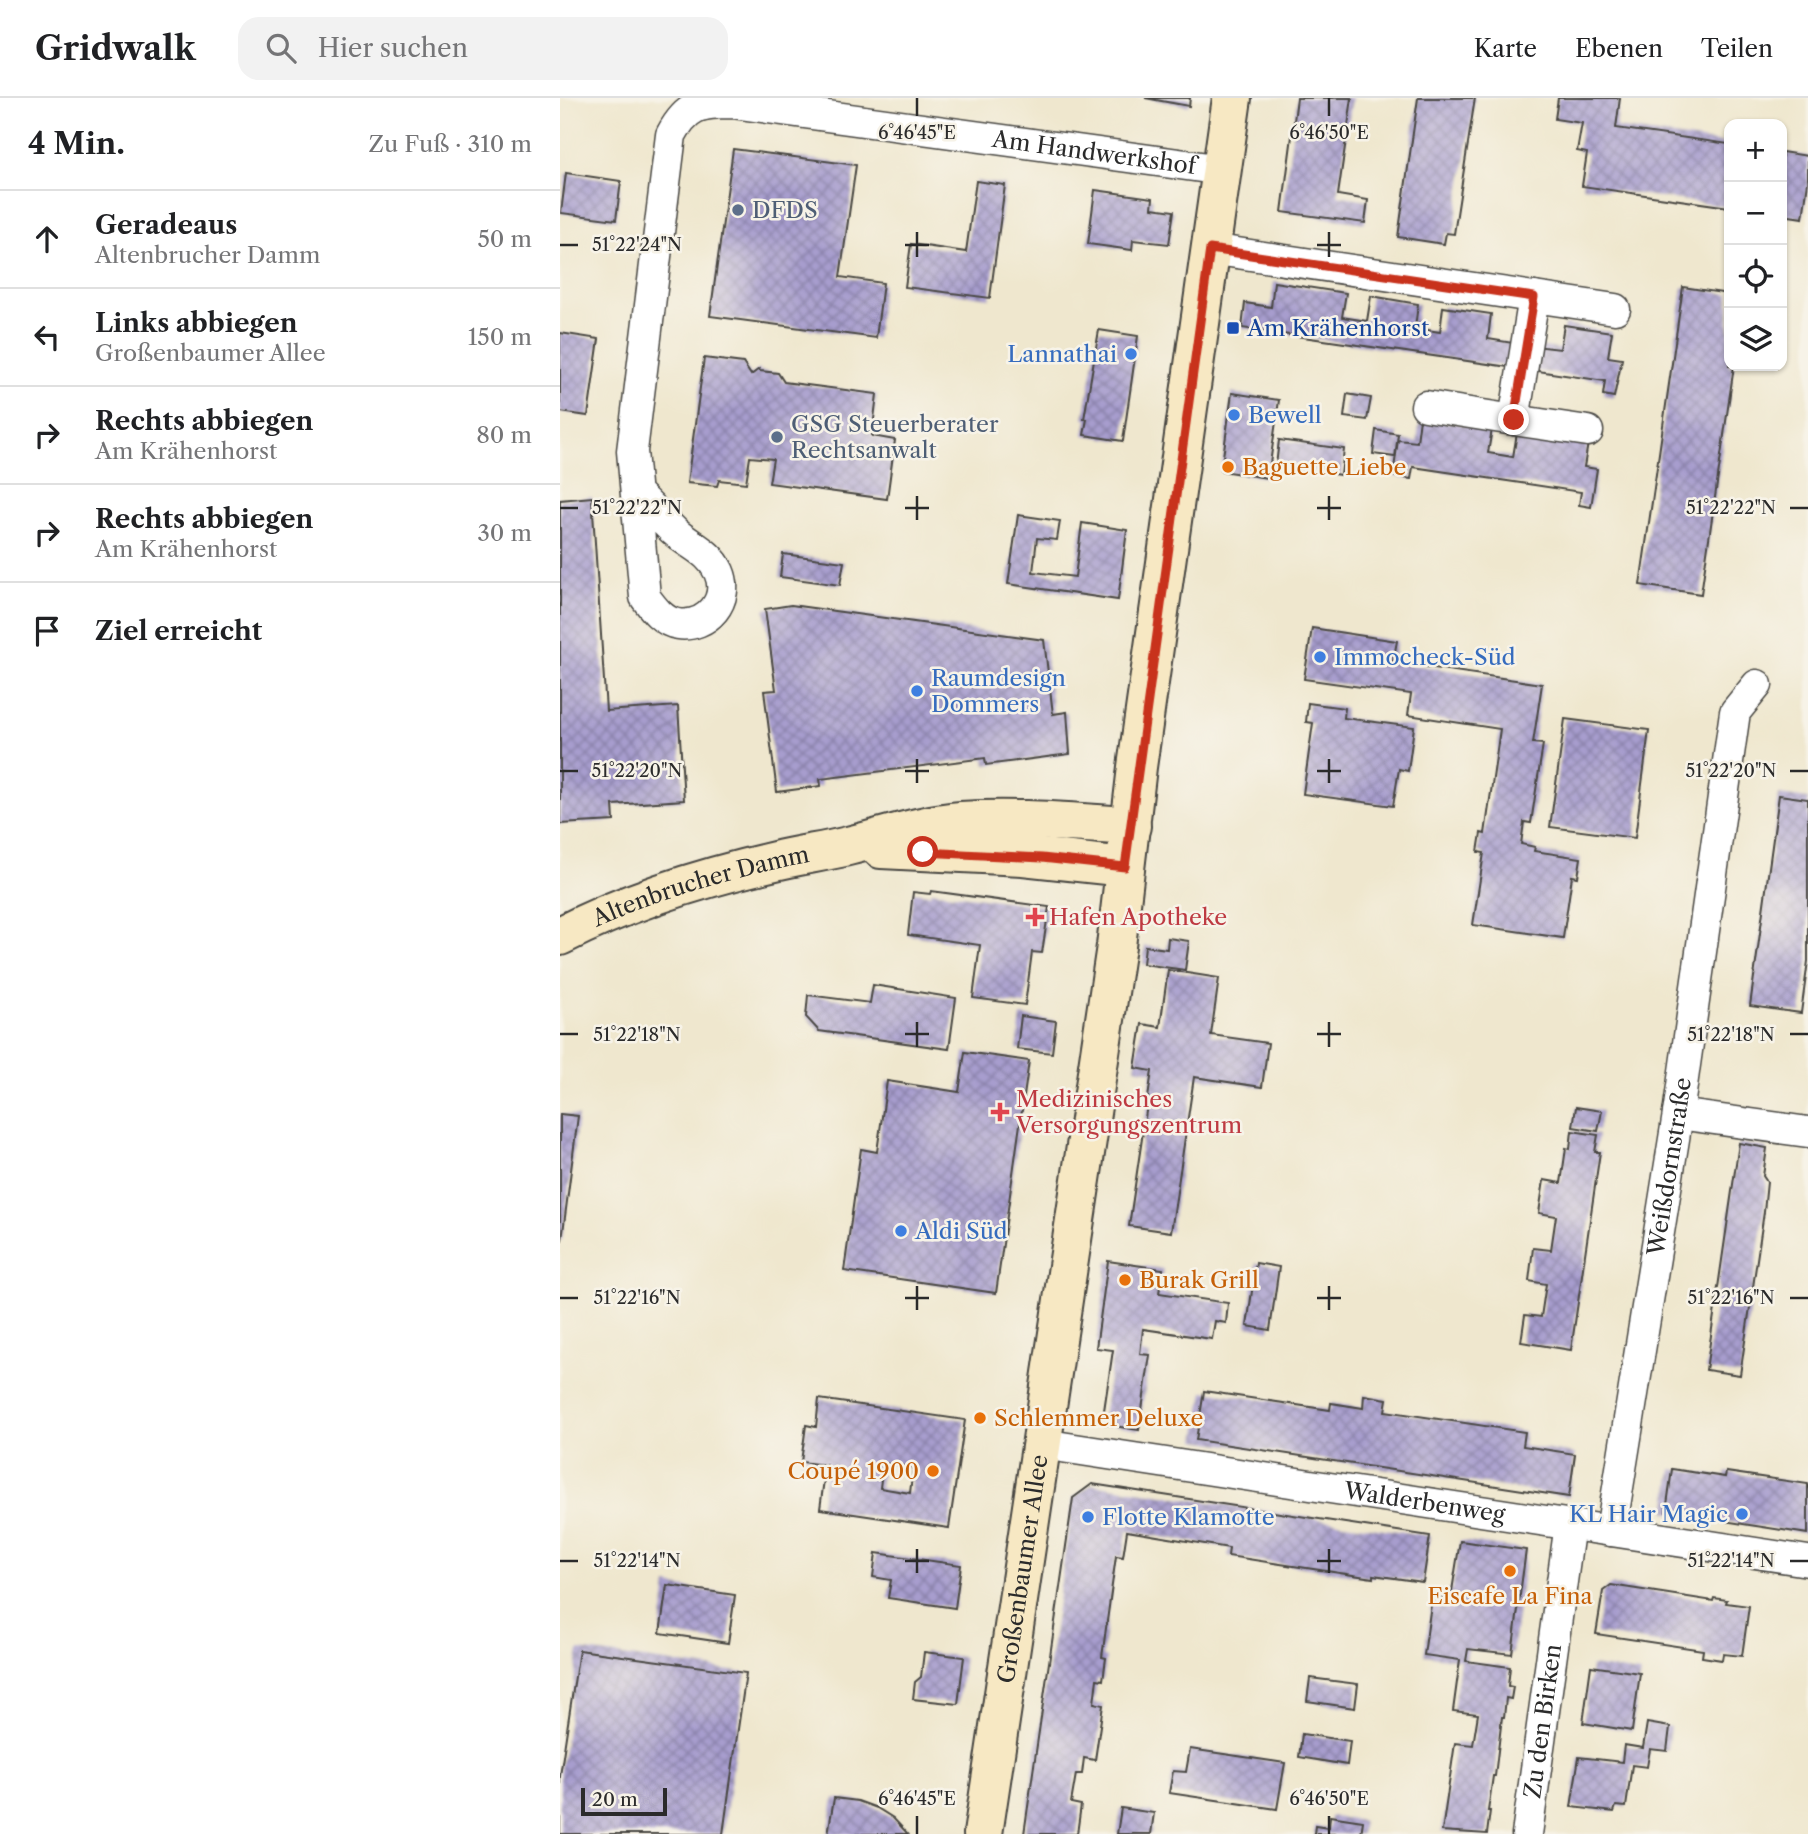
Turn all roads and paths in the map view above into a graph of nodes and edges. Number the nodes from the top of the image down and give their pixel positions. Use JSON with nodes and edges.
{"nodes":[{"id":1,"x":1232,"y":98,"type":"edge"},
{"id":2,"x":1223,"y":170,"type":"junction"},
{"id":3,"x":1210,"y":249,"type":"junction"},
{"id":4,"x":1534,"y":297,"type":"junction"},
{"id":5,"x":1615,"y":309,"type":"dead end"},
{"id":6,"x":1426,"y":406,"type":"dead end"},
{"id":7,"x":1514,"y":420,"type":"junction"},
{"id":8,"x":1588,"y":431,"type":"dead end"},
{"id":9,"x":637,"y":494,"type":"dead end"},
{"id":10,"x":1757,"y":685,"type":"dead end"},
{"id":11,"x":1130,"y":826,"type":"junction"},
{"id":12,"x":847,"y":847,"type":"junction"},
{"id":13,"x":1125,"y":867,"type":"junction"},
{"id":14,"x":560,"y":936,"type":"edge"},
{"id":15,"x":1678,"y":1114,"type":"junction"},
{"id":16,"x":1808,"y":1132,"type":"edge"},
{"id":17,"x":1042,"y":1444,"type":"junction"},
{"id":18,"x":1570,"y":1524,"type":"junction"},
{"id":19,"x":1611,"y":1531,"type":"junction"},
{"id":20,"x":1808,"y":1561,"type":"edge"},
{"id":21,"x":983,"y":1834,"type":"edge"},
{"id":22,"x":1527,"y":1834,"type":"edge"}],
"edges":[{"from":1,"to":2,"type":"main road","name":"Großenbaumer Allee"},
{"from":2,"to":3,"type":"main road","name":"Großenbaumer Allee"},
{"from":2,"to":9,"type":"street","name":"Am Handwerkshof"},
{"from":3,"to":4,"type":"street"},
{"from":3,"to":11,"type":"main road","name":"Großenbaumer Allee"},
{"from":4,"to":5,"type":"street"},
{"from":4,"to":7,"type":"street"},
{"from":6,"to":7,"type":"street"},
{"from":7,"to":8,"type":"street"},
{"from":10,"to":15,"type":"street","name":"Weißdornstraße"},
{"from":11,"to":12,"type":"main road","name":"Altenbrucher Damm"},
{"from":11,"to":13,"type":"main road","name":"Großenbaumer Allee"},
{"from":12,"to":13,"type":"main road","name":"Altenbrucher Damm"},
{"from":12,"to":14,"type":"main road","name":"Altenbrucher Damm"},
{"from":13,"to":17,"type":"main road","name":"Großenbaumer Allee"},
{"from":15,"to":16,"type":"street"},
{"from":15,"to":19,"type":"street","name":"Weißdornstraße"},
{"from":17,"to":18,"type":"street","name":"Walderbenweg"},
{"from":17,"to":21,"type":"main road","name":"Großenbaumer Allee"},
{"from":18,"to":19,"type":"street","name":"Walderbenweg"},
{"from":18,"to":22,"type":"street","name":"Zu den Birken"},
{"from":19,"to":20,"type":"street","name":"Walderbenweg"}]}
